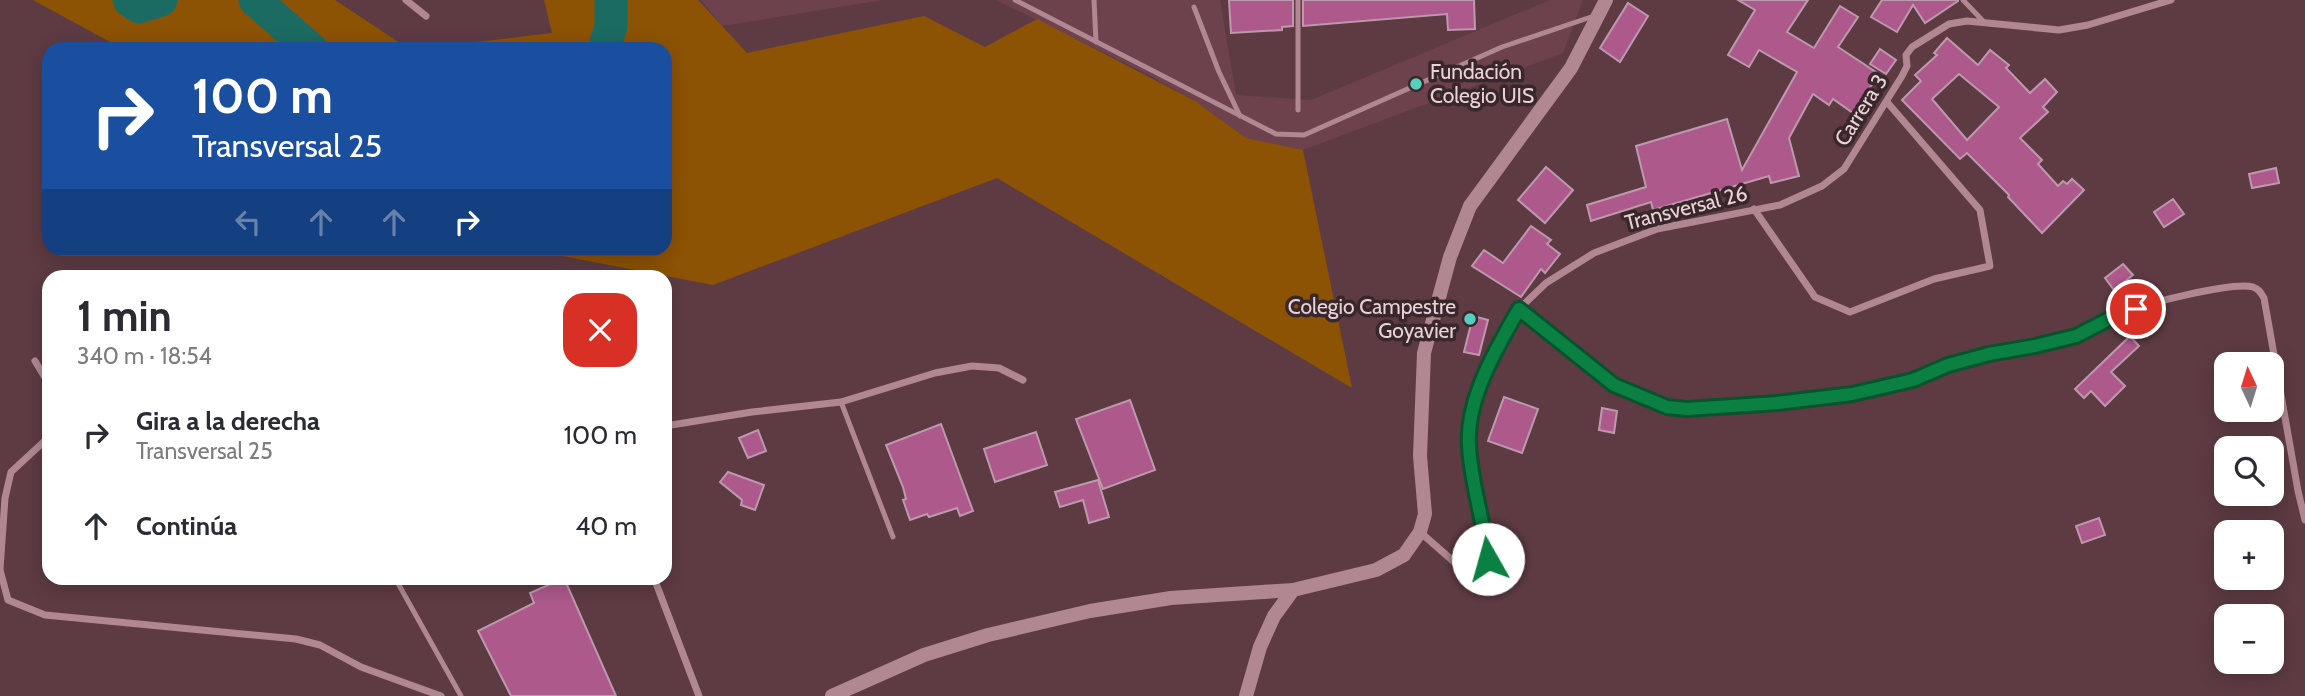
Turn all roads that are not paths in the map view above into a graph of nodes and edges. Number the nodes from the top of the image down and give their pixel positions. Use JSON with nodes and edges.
{"nodes":[{"id":1,"x":406,"y":0,"type":"edge"},
{"id":2,"x":1016,"y":0,"type":"edge"},
{"id":3,"x":1094,"y":0,"type":"edge"},
{"id":4,"x":1298,"y":0,"type":"edge"},
{"id":5,"x":1606,"y":0,"type":"edge"},
{"id":6,"x":1962,"y":0,"type":"edge"},
{"id":7,"x":2171,"y":0,"type":"edge"},
{"id":8,"x":1194,"y":6,"type":"dead end"},
{"id":9,"x":1600,"y":14,"type":"junction"},
{"id":10,"x":426,"y":16,"type":"dead end"},
{"id":11,"x":1984,"y":23,"type":"junction"},
{"id":12,"x":1096,"y":41,"type":"junction"},
{"id":13,"x":1887,"y":102,"type":"junction"},
{"id":14,"x":1298,"y":110,"type":"dead end"},
{"id":15,"x":1241,"y":117,"type":"junction"},
{"id":16,"x":1844,"y":169,"type":"joint"},
{"id":17,"x":1754,"y":209,"type":"junction"},
{"id":18,"x":1519,"y":309,"type":"junction"},
{"id":19,"x":35,"y":361,"type":"dead end"},
{"id":20,"x":42,"y":372,"type":"edge"},
{"id":21,"x":1023,"y":380,"type":"dead end"},
{"id":22,"x":842,"y":402,"type":"junction"},
{"id":23,"x":672,"y":425,"type":"edge"},
{"id":24,"x":42,"y":443,"type":"edge"},
{"id":25,"x":2305,"y":520,"type":"edge"},
{"id":26,"x":1420,"y":532,"type":"junction"},
{"id":27,"x":893,"y":537,"type":"dead end"},
{"id":28,"x":0,"y":569,"type":"edge"},
{"id":29,"x":399,"y":585,"type":"edge"},
{"id":30,"x":657,"y":585,"type":"edge"},
{"id":31,"x":1293,"y":590,"type":"junction"},
{"id":32,"x":440,"y":696,"type":"edge"},
{"id":33,"x":461,"y":696,"type":"edge"},
{"id":34,"x":699,"y":696,"type":"edge"},
{"id":35,"x":832,"y":696,"type":"edge"},
{"id":36,"x":1246,"y":696,"type":"edge"}],
"edges":[{"from":1,"to":10,"type":"street"},
{"from":2,"to":12,"type":"lane"},
{"from":3,"to":12,"type":"lane"},
{"from":4,"to":14,"type":"lane"},
{"from":5,"to":9,"type":"street"},
{"from":6,"to":11,"type":"lane"},
{"from":7,"to":11,"type":"street","name":"Carrera 3"},
{"from":8,"to":15,"type":"lane"},
{"from":9,"to":15,"type":"lane"},
{"from":9,"to":26,"type":"street"},
{"from":11,"to":13,"type":"street","name":"Carrera 3"},
{"from":12,"to":15,"type":"lane"},
{"from":13,"to":16,"type":"street","name":"Carrera 3"},
{"from":13,"to":17,"type":"street"},
{"from":16,"to":17,"type":"street","name":"Transversal 26"},
{"from":17,"to":18,"type":"street","name":"Transversal 26"},
{"from":18,"to":25,"type":"street"},
{"from":18,"to":26,"type":"street","name":"Transversal 26"},
{"from":19,"to":20,"type":"street"},
{"from":21,"to":22,"type":"street"},
{"from":22,"to":23,"type":"street"},
{"from":22,"to":27,"type":"lane"},
{"from":24,"to":28,"type":"street"},
{"from":26,"to":31,"type":"street"},
{"from":28,"to":32,"type":"street"},
{"from":29,"to":33,"type":"lane"},
{"from":30,"to":34,"type":"street"},
{"from":31,"to":35,"type":"street"},
{"from":31,"to":36,"type":"street"}]}
